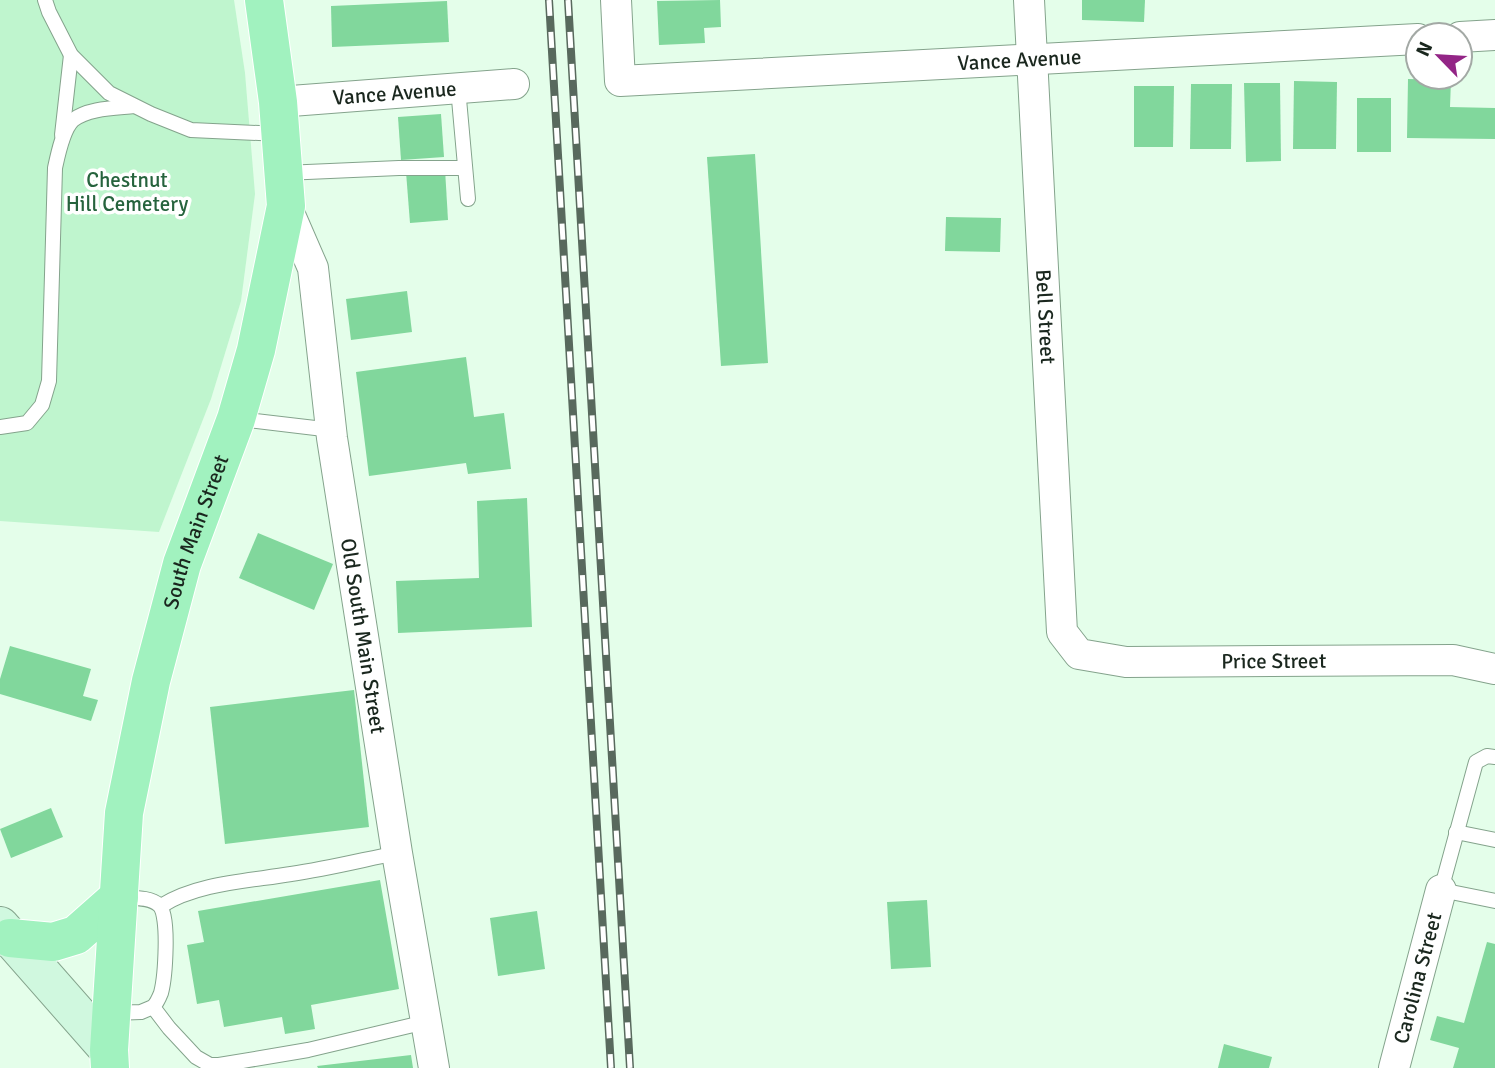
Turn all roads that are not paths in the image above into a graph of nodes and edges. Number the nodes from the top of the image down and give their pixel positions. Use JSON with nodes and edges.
{"nodes":[{"id":1,"x":46,"y":0,"type":"edge"},
{"id":2,"x":264,"y":0,"type":"edge"},
{"id":3,"x":616,"y":0,"type":"edge"},
{"id":4,"x":1029,"y":0,"type":"edge"},
{"id":5,"x":1495,"y":35,"type":"edge"},
{"id":6,"x":1474,"y":36,"type":"edge"},
{"id":7,"x":1404,"y":40,"type":"edge"},
{"id":8,"x":72,"y":55,"type":"junction"},
{"id":9,"x":1032,"y":60,"type":"junction"},
{"id":10,"x":514,"y":84,"type":"dead end"},
{"id":11,"x":457,"y":88,"type":"junction"},
{"id":12,"x":134,"y":106,"type":"junction"},
{"id":13,"x":279,"y":118,"type":"junction"},
{"id":14,"x":61,"y":143,"type":"junction"},
{"id":15,"x":465,"y":168,"type":"junction"},
{"id":16,"x":285,"y":189,"type":"junction"},
{"id":17,"x":468,"y":199,"type":"dead end"},
{"id":18,"x":236,"y":419,"type":"junction"},
{"id":19,"x":0,"y":427,"type":"edge"},
{"id":20,"x":332,"y":430,"type":"junction"},
{"id":21,"x":1062,"y":632,"type":"joint"},
{"id":22,"x":1495,"y":668,"type":"edge"},
{"id":23,"x":1495,"y":757,"type":"edge"},
{"id":24,"x":1456,"y":832,"type":"junction"},
{"id":25,"x":1495,"y":840,"type":"edge"},
{"id":26,"x":397,"y":853,"type":"junction"},
{"id":27,"x":1441,"y":890,"type":"junction"},
{"id":28,"x":119,"y":897,"type":"junction"},
{"id":29,"x":1495,"y":901,"type":"edge"},
{"id":30,"x":160,"y":906,"type":"junction"},
{"id":31,"x":5,"y":932,"type":"edge"},
{"id":32,"x":153,"y":1007,"type":"junction"},
{"id":33,"x":112,"y":1013,"type":"junction"},
{"id":34,"x":426,"y":1022,"type":"junction"},
{"id":35,"x":115,"y":1062,"type":"edge"},
{"id":36,"x":434,"y":1068,"type":"edge"},
{"id":37,"x":1394,"y":1068,"type":"edge"}],
"edges":[{"from":1,"to":8,"type":"lane"},
{"from":2,"to":13,"type":"main road","name":"South Main Street"},
{"from":3,"to":9,"type":"street","name":"Vance Avenue"},
{"from":4,"to":9,"type":"street","name":"Bell Street"},
{"from":5,"to":6,"type":"street"},
{"from":7,"to":9,"type":"street","name":"Vance Avenue"},
{"from":8,"to":12,"type":"lane"},
{"from":8,"to":14,"type":"lane"},
{"from":9,"to":21,"type":"street","name":"Bell Street"},
{"from":10,"to":11,"type":"street","name":"Vance Avenue"},
{"from":11,"to":13,"type":"street","name":"Vance Avenue"},
{"from":11,"to":15,"type":"lane"},
{"from":12,"to":13,"type":"lane"},
{"from":12,"to":14,"type":"lane"},
{"from":13,"to":16,"type":"main road","name":"South Main Street"},
{"from":14,"to":19,"type":"lane"},
{"from":15,"to":16,"type":"lane"},
{"from":15,"to":17,"type":"lane"},
{"from":16,"to":18,"type":"main road","name":"South Main Street"},
{"from":16,"to":20,"type":"street","name":"Old South Main Street"},
{"from":18,"to":20,"type":"lane"},
{"from":18,"to":28,"type":"main road","name":"South Main Street"},
{"from":20,"to":26,"type":"street","name":"Old South Main Street"},
{"from":21,"to":22,"type":"street","name":"Price Street"},
{"from":23,"to":24,"type":"lane"},
{"from":24,"to":25,"type":"lane"},
{"from":24,"to":27,"type":"lane"},
{"from":26,"to":30,"type":"lane"},
{"from":26,"to":34,"type":"street","name":"Old South Main Street"},
{"from":27,"to":29,"type":"lane"},
{"from":27,"to":37,"type":"street","name":"Carolina Street"},
{"from":28,"to":30,"type":"lane"},
{"from":28,"to":31,"type":"main road"},
{"from":28,"to":33,"type":"main road","name":"South Main Street"},
{"from":30,"to":32,"type":"lane"},
{"from":31,"to":35,"type":"street"},
{"from":32,"to":33,"type":"lane"},
{"from":32,"to":34,"type":"lane"},
{"from":33,"to":35,"type":"main road","name":"South Main Street"},
{"from":34,"to":36,"type":"street","name":"Old South Main Street"}]}
